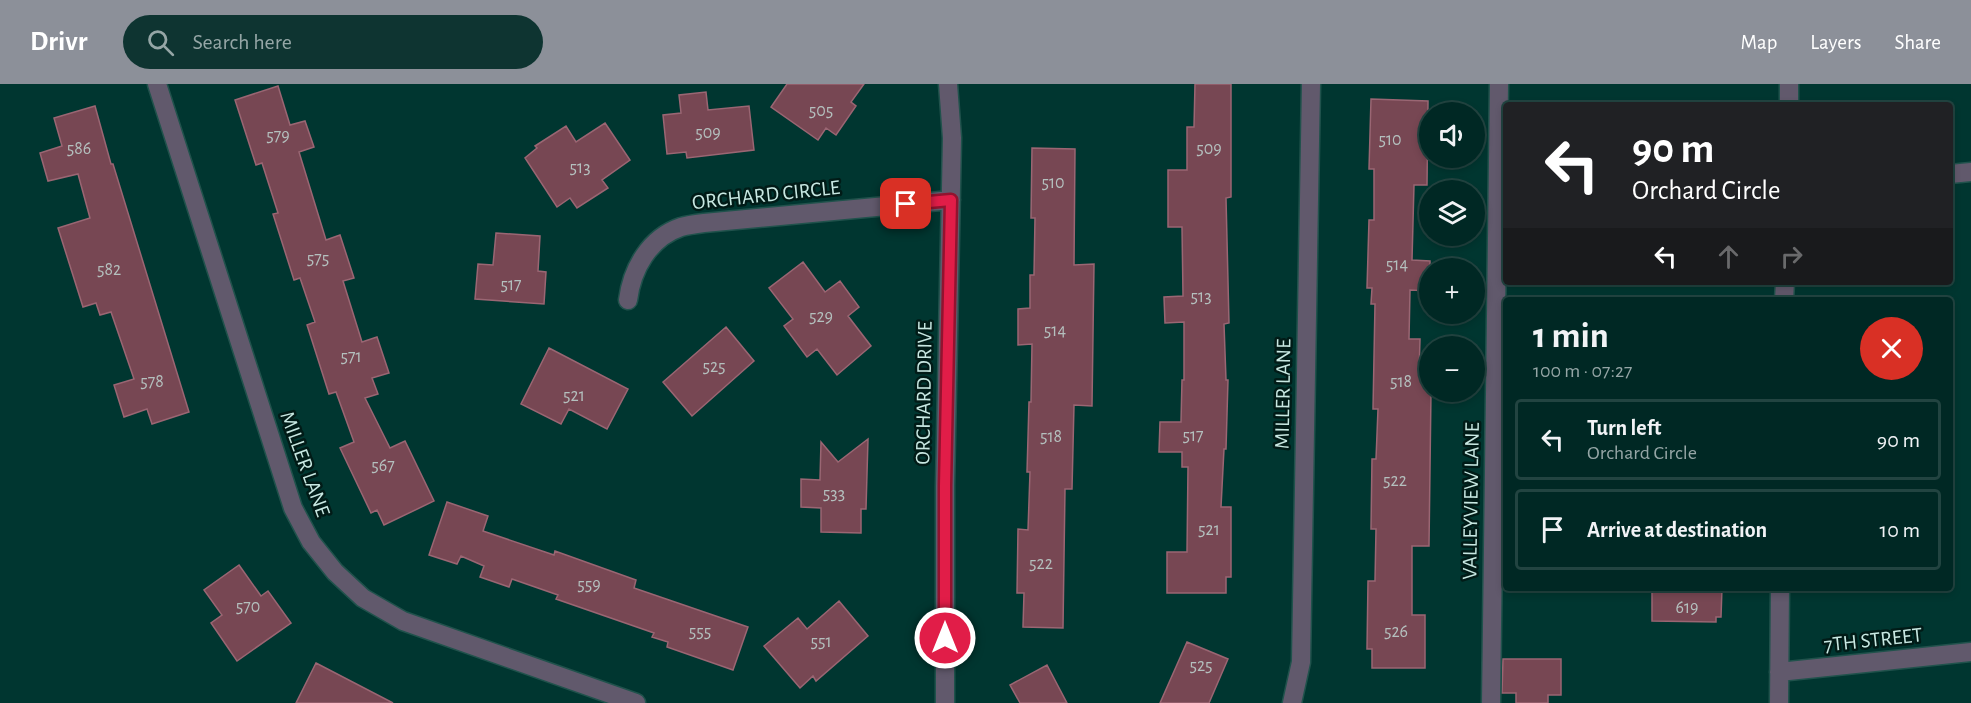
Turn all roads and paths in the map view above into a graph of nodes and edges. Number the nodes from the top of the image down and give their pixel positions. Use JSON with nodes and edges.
{"nodes":[{"id":1,"x":157,"y":84,"type":"edge"},
{"id":2,"x":948,"y":84,"type":"edge"},
{"id":3,"x":1311,"y":84,"type":"edge"},
{"id":4,"x":1498,"y":84,"type":"edge"},
{"id":5,"x":1789,"y":84,"type":"edge"},
{"id":6,"x":1789,"y":102,"type":"edge"},
{"id":7,"x":1971,"y":172,"type":"edge"},
{"id":8,"x":1953,"y":174,"type":"edge"},
{"id":9,"x":951,"y":200,"type":"junction"},
{"id":10,"x":1501,"y":242,"type":"edge"},
{"id":11,"x":628,"y":300,"type":"dead end"},
{"id":12,"x":1780,"y":591,"type":"edge"},
{"id":13,"x":1971,"y":652,"type":"edge"},
{"id":14,"x":1779,"y":672,"type":"junction"},
{"id":15,"x":636,"y":703,"type":"edge"},
{"id":16,"x":945,"y":703,"type":"edge"},
{"id":17,"x":1292,"y":703,"type":"edge"},
{"id":18,"x":1491,"y":703,"type":"edge"},
{"id":19,"x":1779,"y":703,"type":"edge"}],
"edges":[{"from":1,"to":15,"type":"street","name":"MILLER LANE"},
{"from":2,"to":9,"type":"street","name":"ORCHARD DRIVE"},
{"from":3,"to":17,"type":"street","name":"MILLER LANE"},
{"from":4,"to":10,"type":"street","name":"VALLEYVIEW LANE"},
{"from":5,"to":6,"type":"street"},
{"from":7,"to":8,"type":"street"},
{"from":9,"to":11,"type":"street","name":"ORCHARD CIRCLE"},
{"from":9,"to":16,"type":"street","name":"ORCHARD DRIVE"},
{"from":10,"to":18,"type":"street","name":"VALLEYVIEW LANE"},
{"from":12,"to":14,"type":"street"},
{"from":13,"to":14,"type":"street","name":"7TH STREET"},
{"from":14,"to":19,"type":"street"}]}
